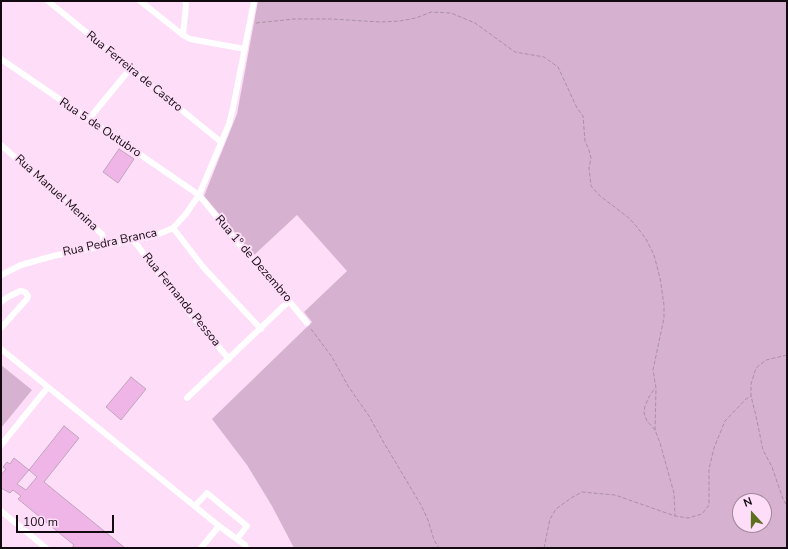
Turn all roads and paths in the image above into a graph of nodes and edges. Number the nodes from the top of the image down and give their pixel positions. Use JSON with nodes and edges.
{"nodes":[{"id":1,"x":48,"y":1,"type":"edge"},
{"id":2,"x":140,"y":1,"type":"edge"},
{"id":3,"x":185,"y":1,"type":"edge"},
{"id":4,"x":254,"y":1,"type":"edge"},
{"id":5,"x":250,"y":23,"type":"junction"},
{"id":6,"x":183,"y":36,"type":"junction"},
{"id":7,"x":245,"y":49,"type":"junction"},
{"id":8,"x":1,"y":59,"type":"edge"},
{"id":9,"x":130,"y":69,"type":"junction"},
{"id":10,"x":88,"y":120,"type":"junction"},
{"id":11,"x":221,"y":142,"type":"junction"},
{"id":12,"x":1,"y":145,"type":"edge"},
{"id":13,"x":199,"y":195,"type":"junction"},
{"id":14,"x":173,"y":228,"type":"junction"},
{"id":15,"x":134,"y":241,"type":"junction"},
{"id":16,"x":105,"y":246,"type":"junction"},
{"id":17,"x":1,"y":275,"type":"edge"},
{"id":18,"x":289,"y":301,"type":"junction"},
{"id":19,"x":1,"y":302,"type":"edge"},
{"id":20,"x":307,"y":323,"type":"joint"},
{"id":21,"x":1,"y":328,"type":"edge"},
{"id":22,"x":261,"y":329,"type":"junction"},
{"id":23,"x":1,"y":349,"type":"edge"},
{"id":24,"x":787,"y":355,"type":"edge"},
{"id":25,"x":229,"y":359,"type":"junction"},
{"id":26,"x":48,"y":387,"type":"junction"},
{"id":27,"x":656,"y":388,"type":"junction"},
{"id":28,"x":751,"y":396,"type":"junction"},
{"id":29,"x":187,"y":398,"type":"dead end"},
{"id":30,"x":655,"y":430,"type":"junction"},
{"id":31,"x":1,"y":445,"type":"edge"},
{"id":32,"x":196,"y":506,"type":"junction"},
{"id":33,"x":787,"y":506,"type":"edge"},
{"id":34,"x":1,"y":511,"type":"edge"},
{"id":35,"x":674,"y":516,"type":"junction"},
{"id":36,"x":219,"y":526,"type":"junction"},
{"id":37,"x":237,"y":539,"type":"junction"},
{"id":38,"x":46,"y":548,"type":"edge"},
{"id":39,"x":201,"y":548,"type":"edge"},
{"id":40,"x":246,"y":548,"type":"edge"},
{"id":41,"x":439,"y":548,"type":"edge"},
{"id":42,"x":544,"y":548,"type":"edge"}],
"edges":[{"from":1,"to":9,"type":"street","name":"Rua Ferreira de Castro"},
{"from":2,"to":6,"type":"street"},
{"from":3,"to":6,"type":"street"},
{"from":4,"to":5,"type":"street","name":"Rua Pedra Branca"},
{"from":5,"to":7,"type":"street","name":"Rua Pedra Branca"},
{"from":5,"to":27,"type":"path"},
{"from":6,"to":7,"type":"street"},
{"from":7,"to":11,"type":"street","name":"Rua Pedra Branca"},
{"from":8,"to":10,"type":"street","name":"Rua 5 de Outubro"},
{"from":9,"to":10,"type":"street"},
{"from":9,"to":11,"type":"street","name":"Rua Ferreira de Castro"},
{"from":10,"to":13,"type":"street","name":"Rua 5 de Outubro"},
{"from":11,"to":13,"type":"street","name":"Rua Pedra Branca"},
{"from":12,"to":16,"type":"street","name":"Rua Manuel Menina"},
{"from":13,"to":14,"type":"street","name":"Rua Pedra Branca"},
{"from":13,"to":18,"type":"street","name":"Rua 1º de Dezembro"},
{"from":14,"to":15,"type":"street","name":"Rua Pedra Branca"},
{"from":14,"to":22,"type":"street"},
{"from":15,"to":16,"type":"street","name":"Rua Pedra Branca"},
{"from":15,"to":25,"type":"street","name":"Rua Fernando Pessoa"},
{"from":16,"to":17,"type":"street","name":"Rua Pedra Branca"},
{"from":18,"to":20,"type":"street","name":"Rua 1º de Dezembro"},
{"from":18,"to":22,"type":"street"},
{"from":19,"to":21,"type":"street"},
{"from":20,"to":41,"type":"path"},
{"from":22,"to":25,"type":"street"},
{"from":23,"to":26,"type":"street"},
{"from":24,"to":28,"type":"path"},
{"from":25,"to":29,"type":"street"},
{"from":26,"to":31,"type":"street"},
{"from":26,"to":32,"type":"street"},
{"from":27,"to":30,"type":"path"},
{"from":27,"to":30,"type":"path"},
{"from":28,"to":33,"type":"path"},
{"from":28,"to":35,"type":"path"},
{"from":30,"to":35,"type":"path"},
{"from":32,"to":36,"type":"street"},
{"from":32,"to":37,"type":"street"},
{"from":34,"to":38,"type":"street"},
{"from":35,"to":42,"type":"path"},
{"from":36,"to":37,"type":"street"},
{"from":36,"to":39,"type":"street"},
{"from":37,"to":40,"type":"street"}]}
